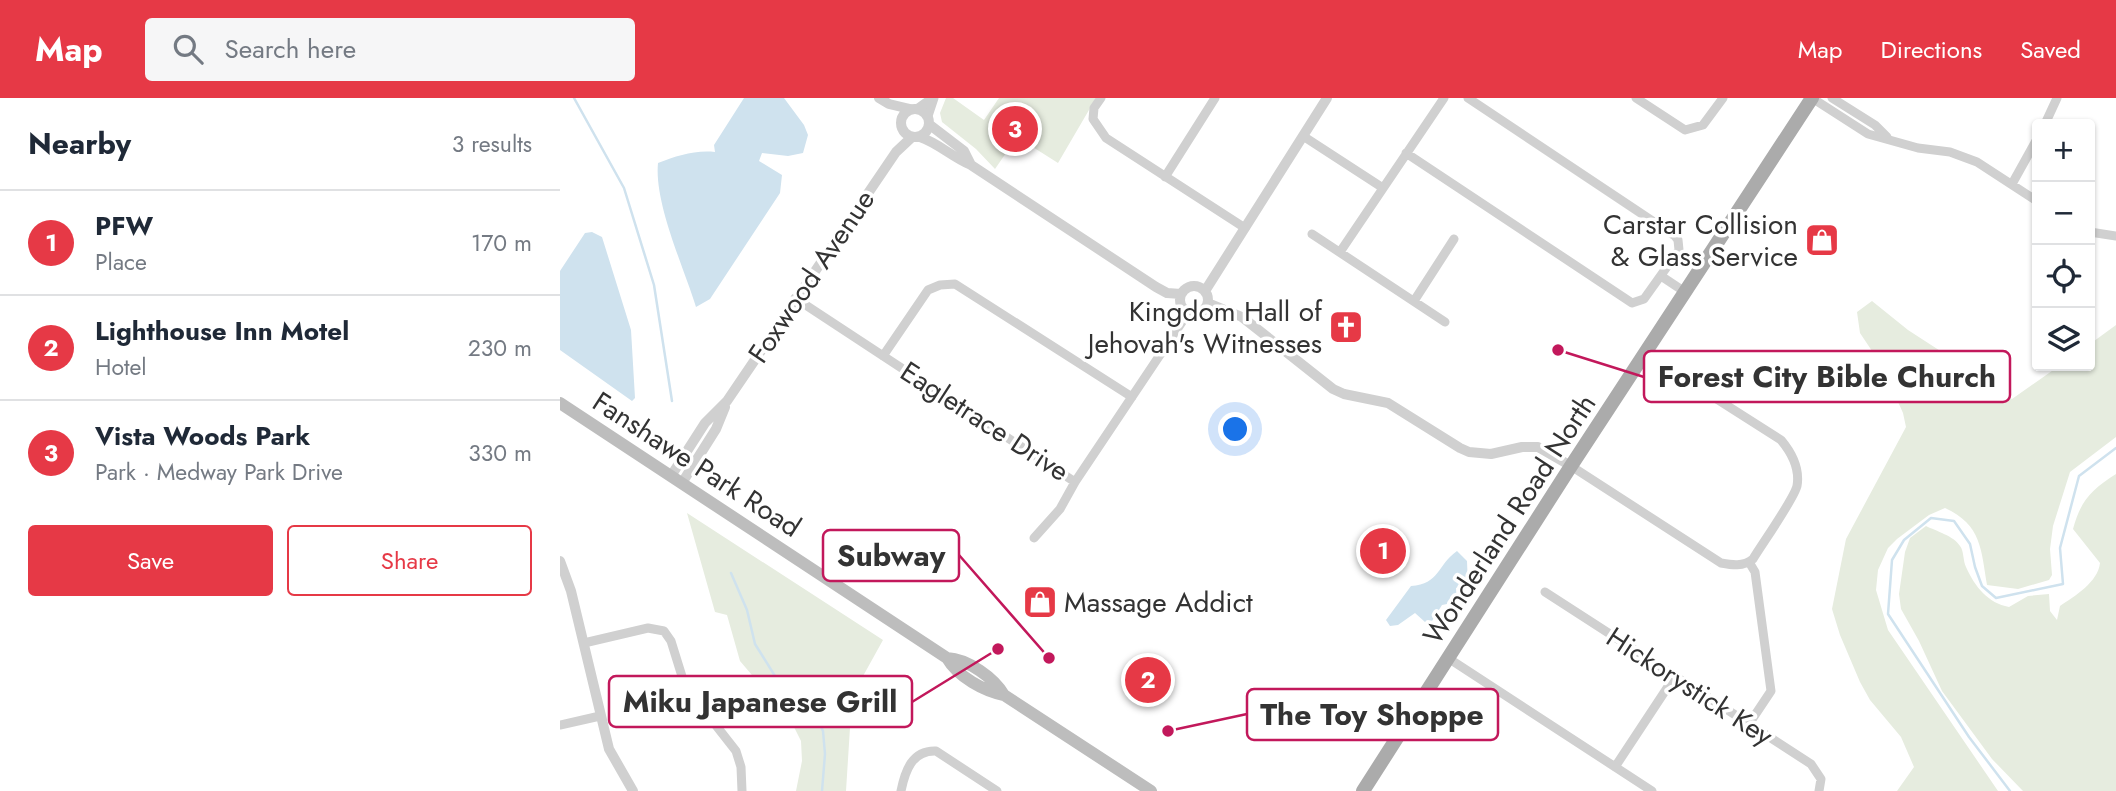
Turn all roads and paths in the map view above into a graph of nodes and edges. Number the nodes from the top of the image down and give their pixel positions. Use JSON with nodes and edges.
{"nodes":[{"id":1,"x":933,"y":98,"type":"edge"},
{"id":2,"x":1101,"y":98,"type":"edge"},
{"id":3,"x":1215,"y":98,"type":"edge"},
{"id":4,"x":1327,"y":98,"type":"edge"},
{"id":5,"x":1444,"y":98,"type":"edge"},
{"id":6,"x":1468,"y":98,"type":"edge"},
{"id":7,"x":1636,"y":98,"type":"edge"},
{"id":8,"x":1723,"y":98,"type":"edge"},
{"id":9,"x":1812,"y":98,"type":"edge"},
{"id":10,"x":1832,"y":98,"type":"edge"},
{"id":11,"x":2057,"y":98,"type":"edge"},
{"id":12,"x":884,"y":101,"type":"edge"},
{"id":13,"x":914,"y":109,"type":"junction"},
{"id":14,"x":2047,"y":119,"type":"edge"},
{"id":15,"x":929,"y":121,"type":"junction"},
{"id":16,"x":901,"y":126,"type":"junction"},
{"id":17,"x":1303,"y":136,"type":"junction"},
{"id":18,"x":916,"y":137,"type":"junction"},
{"id":19,"x":1888,"y":138,"type":"junction"},
{"id":20,"x":2032,"y":148,"type":"edge"},
{"id":21,"x":895,"y":152,"type":"junction"},
{"id":22,"x":1406,"y":153,"type":"junction"},
{"id":23,"x":971,"y":164,"type":"junction"},
{"id":24,"x":1165,"y":177,"type":"junction"},
{"id":25,"x":2012,"y":184,"type":"junction"},
{"id":26,"x":1383,"y":188,"type":"junction"},
{"id":27,"x":2032,"y":198,"type":"edge"},
{"id":28,"x":1245,"y":228,"type":"junction"},
{"id":29,"x":2095,"y":233,"type":"edge"},
{"id":30,"x":1312,"y":234,"type":"dead end"},
{"id":31,"x":2116,"y":236,"type":"edge"},
{"id":32,"x":1454,"y":239,"type":"dead end"},
{"id":33,"x":1340,"y":252,"type":"junction"},
{"id":34,"x":1661,"y":276,"type":"junction"},
{"id":35,"x":1205,"y":291,"type":"junction"},
{"id":36,"x":1685,"y":292,"type":"junction"},
{"id":37,"x":1181,"y":294,"type":"junction"},
{"id":38,"x":795,"y":298,"type":"junction"},
{"id":39,"x":1413,"y":301,"type":"junction"},
{"id":40,"x":1208,"y":303,"type":"junction"},
{"id":41,"x":1188,"y":313,"type":"junction"},
{"id":42,"x":1446,"y":323,"type":"dead end"},
{"id":43,"x":1646,"y":354,"type":"junction"},
{"id":44,"x":883,"y":356,"type":"junction"},
{"id":45,"x":1132,"y":397,"type":"junction"},
{"id":46,"x":560,"y":403,"type":"edge"},
{"id":47,"x":1571,"y":466,"type":"junction"},
{"id":48,"x":676,"y":479,"type":"junction"},
{"id":49,"x":1075,"y":482,"type":"junction"},
{"id":50,"x":1034,"y":538,"type":"dead end"},
{"id":51,"x":560,"y":561,"type":"edge"},
{"id":52,"x":1749,"y":562,"type":"junction"},
{"id":53,"x":1545,"y":592,"type":"dead end"},
{"id":54,"x":584,"y":643,"type":"junction"},
{"id":55,"x":1448,"y":658,"type":"junction"},
{"id":56,"x":1675,"y":676,"type":"junction"},
{"id":57,"x":600,"y":716,"type":"junction"},
{"id":58,"x":1749,"y":724,"type":"junction"},
{"id":59,"x":560,"y":725,"type":"edge"},
{"id":60,"x":1615,"y":767,"type":"junction"},
{"id":61,"x":633,"y":791,"type":"edge"},
{"id":62,"x":742,"y":791,"type":"edge"},
{"id":63,"x":901,"y":791,"type":"edge"},
{"id":64,"x":997,"y":791,"type":"edge"},
{"id":65,"x":1151,"y":791,"type":"edge"},
{"id":66,"x":1363,"y":791,"type":"edge"},
{"id":67,"x":1651,"y":791,"type":"edge"},
{"id":68,"x":1819,"y":791,"type":"edge"}],
"edges":[{"from":1,"to":13,"type":"street"},
{"from":1,"to":15,"type":"street"},
{"from":2,"to":24,"type":"street"},
{"from":3,"to":24,"type":"street"},
{"from":4,"to":17,"type":"street"},
{"from":5,"to":22,"type":"street"},
{"from":6,"to":34,"type":"street"},
{"from":7,"to":8,"type":"street"},
{"from":9,"to":19,"type":"street"},
{"from":9,"to":36,"type":"main road","name":"Wonderland Road North"},
{"from":10,"to":19,"type":"street"},
{"from":11,"to":14,"type":"street"},
{"from":12,"to":13,"type":"street"},
{"from":12,"to":16,"type":"street"},
{"from":13,"to":15,"type":"street"},
{"from":13,"to":16,"type":"street"},
{"from":15,"to":18,"type":"street"},
{"from":15,"to":23,"type":"street"},
{"from":16,"to":18,"type":"street"},
{"from":16,"to":21,"type":"street","name":"Foxwood Avenue"},
{"from":17,"to":26,"type":"street"},
{"from":17,"to":28,"type":"street"},
{"from":18,"to":21,"type":"street","name":"Foxwood Avenue"},
{"from":18,"to":23,"type":"street"},
{"from":19,"to":25,"type":"street"},
{"from":20,"to":25,"type":"street"},
{"from":21,"to":38,"type":"street","name":"Foxwood Avenue"},
{"from":22,"to":26,"type":"street"},
{"from":22,"to":34,"type":"street"},
{"from":23,"to":37,"type":"street"},
{"from":24,"to":28,"type":"street"},
{"from":25,"to":27,"type":"street"},
{"from":26,"to":33,"type":"street"},
{"from":28,"to":35,"type":"street"},
{"from":29,"to":31,"type":"street"},
{"from":30,"to":33,"type":"street"},
{"from":32,"to":39,"type":"street"},
{"from":33,"to":39,"type":"street"},
{"from":34,"to":36,"type":"street"},
{"from":35,"to":37,"type":"street"},
{"from":35,"to":40,"type":"street"},
{"from":36,"to":43,"type":"main road","name":"Wonderland Road North"},
{"from":37,"to":41,"type":"street"},
{"from":38,"to":44,"type":"street","name":"Eagletrace Drive"},
{"from":38,"to":48,"type":"street","name":"Foxwood Avenue"},
{"from":39,"to":42,"type":"street"},
{"from":40,"to":41,"type":"street"},
{"from":40,"to":47,"type":"street"},
{"from":41,"to":45,"type":"street","name":"Eagletrace Drive"},
{"from":43,"to":47,"type":"main road","name":"Wonderland Road North"},
{"from":43,"to":52,"type":"street"},
{"from":44,"to":45,"type":"street"},
{"from":44,"to":49,"type":"street","name":"Eagletrace Drive"},
{"from":45,"to":49,"type":"street","name":"Eagletrace Drive"},
{"from":46,"to":48,"type":"main road","name":"Fanshawe Park Road"},
{"from":47,"to":52,"type":"street"},
{"from":47,"to":55,"type":"main road","name":"Wonderland Road North"},
{"from":48,"to":65,"type":"main road","name":"Fanshawe Park Road"},
{"from":49,"to":50,"type":"street"},
{"from":51,"to":54,"type":"street"},
{"from":52,"to":58,"type":"street"},
{"from":53,"to":56,"type":"street","name":"Hickorystick Key"},
{"from":54,"to":57,"type":"street"},
{"from":54,"to":62,"type":"street"},
{"from":55,"to":60,"type":"street"},
{"from":55,"to":66,"type":"main road","name":"Wonderland Road North"},
{"from":56,"to":58,"type":"street","name":"Hickorystick Key"},
{"from":56,"to":60,"type":"street"},
{"from":57,"to":59,"type":"street"},
{"from":57,"to":61,"type":"street"},
{"from":58,"to":68,"type":"street","name":"Hickorystick Key"},
{"from":60,"to":67,"type":"street"},
{"from":63,"to":64,"type":"street"}]}
